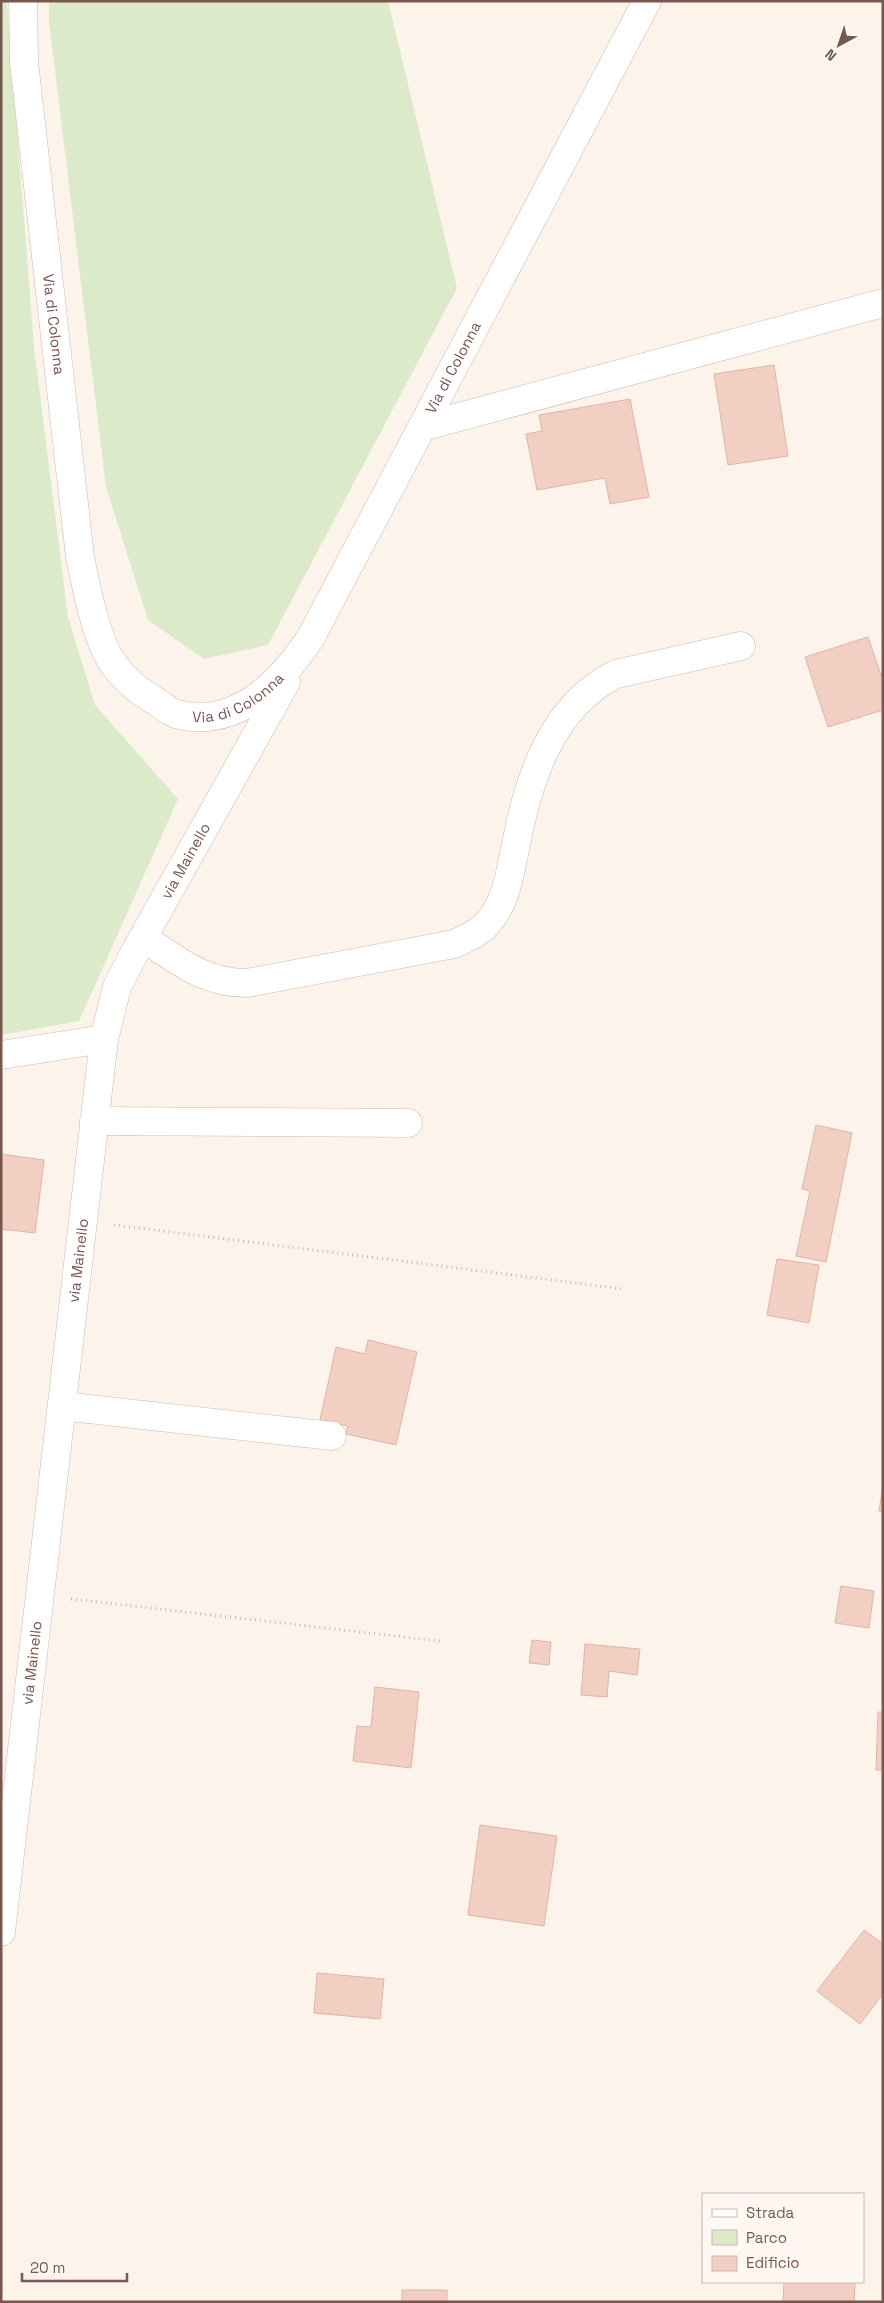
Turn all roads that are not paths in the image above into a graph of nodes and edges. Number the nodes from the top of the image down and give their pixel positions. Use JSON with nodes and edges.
{"nodes":[{"id":1,"x":23,"y":1,"type":"edge"},
{"id":2,"x":647,"y":1,"type":"edge"},
{"id":3,"x":883,"y":303,"type":"edge"},
{"id":4,"x":422,"y":427,"type":"junction"},
{"id":5,"x":311,"y":637,"type":"junction"},
{"id":6,"x":740,"y":646,"type":"dead end"},
{"id":7,"x":143,"y":938,"type":"junction"},
{"id":8,"x":104,"y":1039,"type":"junction"},
{"id":9,"x":1,"y":1055,"type":"edge"},
{"id":10,"x":94,"y":1121,"type":"junction"},
{"id":11,"x":408,"y":1123,"type":"dead end"},
{"id":12,"x":62,"y":1406,"type":"junction"},
{"id":13,"x":332,"y":1436,"type":"dead end"},
{"id":14,"x":1,"y":1932,"type":"edge"}],
"edges":[{"from":1,"to":5,"type":"street","name":"Via di Colonna"},
{"from":2,"to":4,"type":"street","name":"Via di Colonna"},
{"from":3,"to":4,"type":"street"},
{"from":4,"to":5,"type":"street","name":"Via di Colonna"},
{"from":5,"to":7,"type":"street","name":"via Mainello"},
{"from":6,"to":7,"type":"street"},
{"from":7,"to":8,"type":"street","name":"via Mainello"},
{"from":8,"to":9,"type":"street"},
{"from":8,"to":10,"type":"street","name":"via Mainello"},
{"from":10,"to":11,"type":"street"},
{"from":10,"to":12,"type":"street","name":"via Mainello"},
{"from":12,"to":13,"type":"street"},
{"from":12,"to":14,"type":"street","name":"via Mainello"}]}
